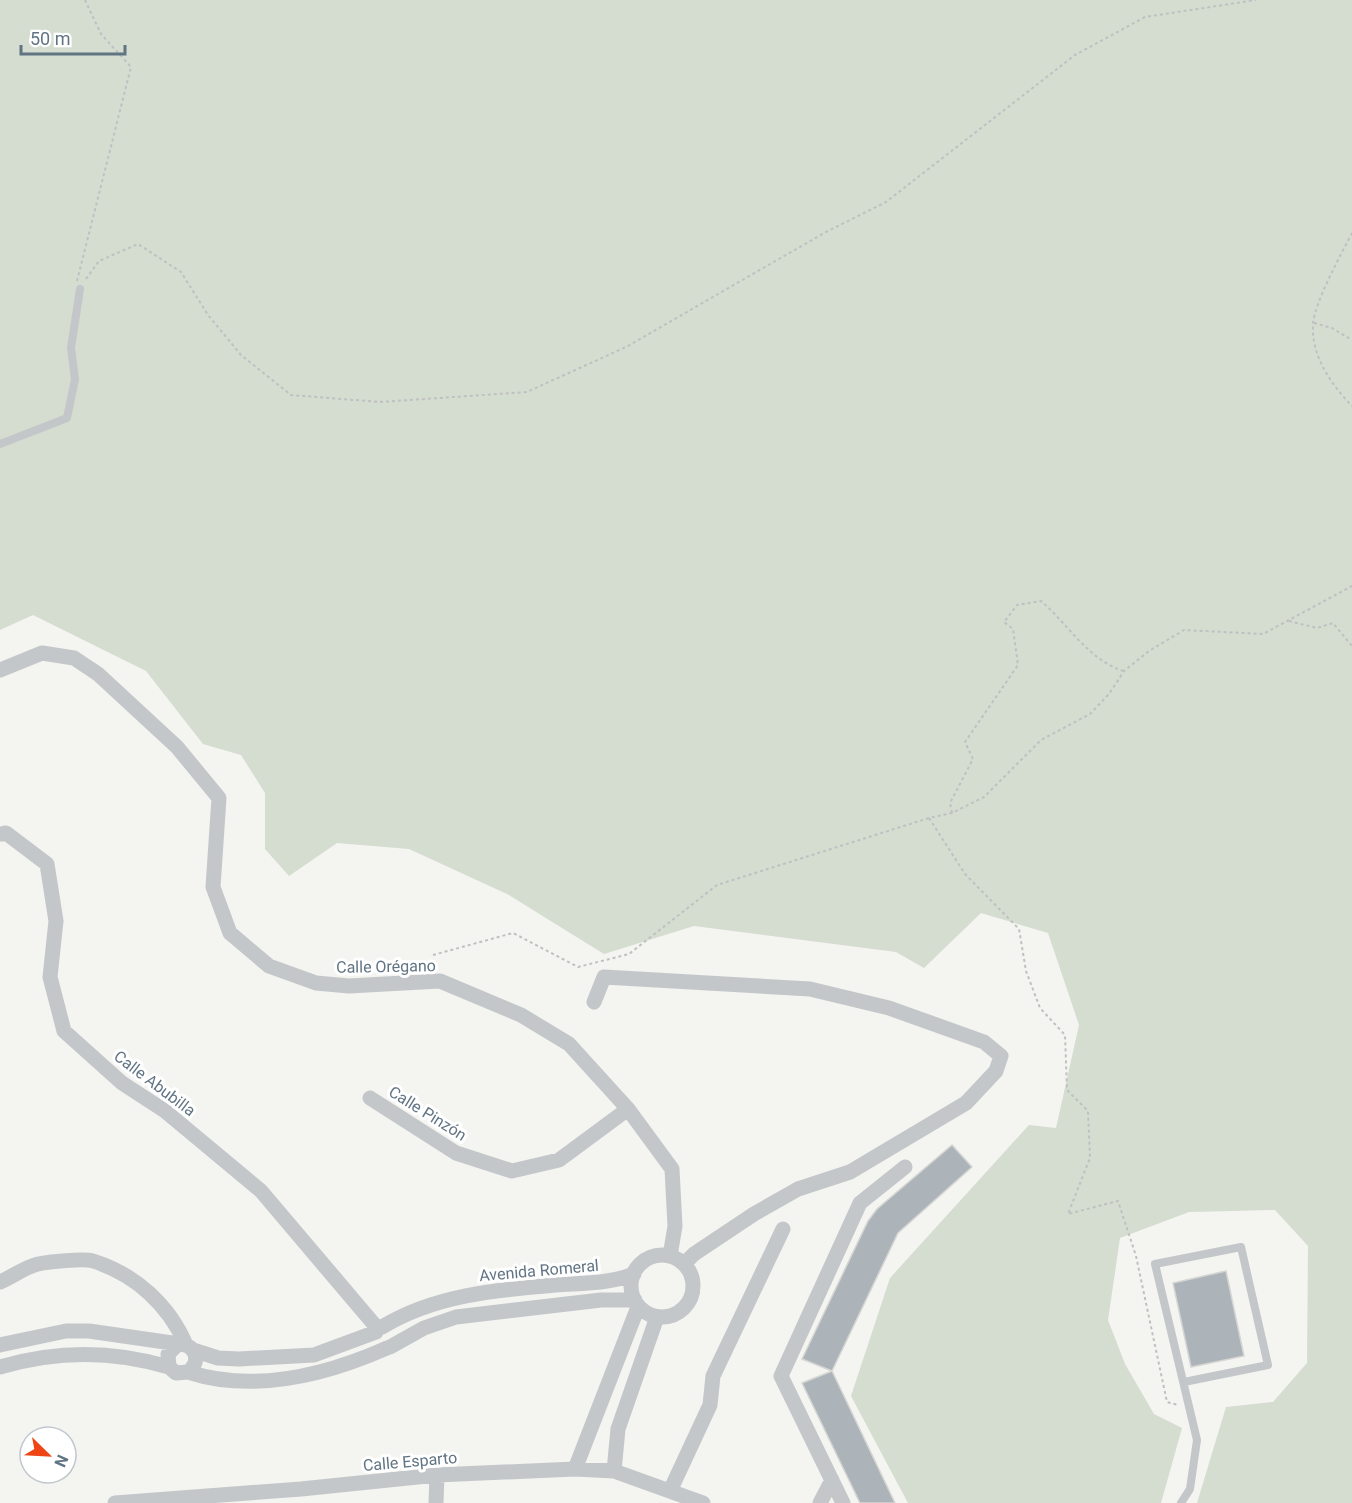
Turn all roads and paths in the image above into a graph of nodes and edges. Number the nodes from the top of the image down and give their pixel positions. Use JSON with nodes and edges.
{"nodes":[{"id":1,"x":85,"y":0,"type":"edge"},
{"id":2,"x":1256,"y":0,"type":"edge"},
{"id":3,"x":1352,"y":233,"type":"edge"},
{"id":4,"x":80,"y":289,"type":"junction"},
{"id":5,"x":1313,"y":323,"type":"junction"},
{"id":6,"x":1352,"y":340,"type":"edge"},
{"id":7,"x":1352,"y":406,"type":"edge"},
{"id":8,"x":0,"y":444,"type":"edge"},
{"id":9,"x":1352,"y":586,"type":"edge"},
{"id":10,"x":1289,"y":621,"type":"junction"},
{"id":11,"x":1352,"y":646,"type":"edge"},
{"id":12,"x":0,"y":670,"type":"edge"},
{"id":13,"x":1124,"y":671,"type":"junction"},
{"id":14,"x":952,"y":813,"type":"junction"},
{"id":15,"x":929,"y":818,"type":"junction"},
{"id":16,"x":0,"y":834,"type":"edge"},
{"id":17,"x":433,"y":955,"type":"dead end"},
{"id":18,"x":594,"y":1002,"type":"dead end"},
{"id":19,"x":370,"y":1098,"type":"dead end"},
{"id":20,"x":628,"y":1109,"type":"junction"},
{"id":21,"x":905,"y":1167,"type":"dead end"},
{"id":22,"x":783,"y":1228,"type":"dead end"},
{"id":23,"x":670,"y":1256,"type":"junction"},
{"id":24,"x":685,"y":1263,"type":"junction"},
{"id":25,"x":634,"y":1274,"type":"junction"},
{"id":26,"x":0,"y":1282,"type":"edge"},
{"id":27,"x":637,"y":1304,"type":"junction"},
{"id":28,"x":657,"y":1317,"type":"junction"},
{"id":29,"x":379,"y":1329,"type":"junction"},
{"id":30,"x":0,"y":1345,"type":"edge"},
{"id":31,"x":185,"y":1347,"type":"junction"},
{"id":32,"x":388,"y":1348,"type":"junction"},
{"id":33,"x":0,"y":1367,"type":"edge"},
{"id":34,"x":169,"y":1367,"type":"junction"},
{"id":35,"x":188,"y":1372,"type":"junction"},
{"id":36,"x":1184,"y":1382,"type":"junction"},
{"id":37,"x":1190,"y":1407,"type":"junction"},
{"id":38,"x":575,"y":1469,"type":"junction"},
{"id":39,"x":614,"y":1471,"type":"junction"},
{"id":40,"x":437,"y":1475,"type":"junction"},
{"id":41,"x":832,"y":1480,"type":"junction"},
{"id":42,"x":670,"y":1491,"type":"junction"},
{"id":43,"x":301,"y":1496,"type":"edge"},
{"id":44,"x":153,"y":1502,"type":"edge"},
{"id":45,"x":115,"y":1503,"type":"edge"},
{"id":46,"x":436,"y":1503,"type":"edge"},
{"id":47,"x":704,"y":1503,"type":"edge"},
{"id":48,"x":820,"y":1503,"type":"edge"},
{"id":49,"x":843,"y":1503,"type":"edge"},
{"id":50,"x":1181,"y":1503,"type":"edge"}],
"edges":[{"from":1,"to":4,"type":"path"},
{"from":2,"to":4,"type":"path"},
{"from":3,"to":5,"type":"path"},
{"from":4,"to":8,"type":"lane"},
{"from":5,"to":6,"type":"path"},
{"from":5,"to":7,"type":"path"},
{"from":9,"to":10,"type":"path"},
{"from":10,"to":11,"type":"path"},
{"from":10,"to":13,"type":"path"},
{"from":12,"to":20,"type":"street","name":"Calle Orégano"},
{"from":13,"to":14,"type":"path"},
{"from":13,"to":14,"type":"path"},
{"from":14,"to":15,"type":"path"},
{"from":15,"to":17,"type":"path"},
{"from":15,"to":37,"type":"path"},
{"from":16,"to":29,"type":"street","name":"Calle Abubilla"},
{"from":18,"to":24,"type":"street"},
{"from":19,"to":20,"type":"street","name":"Calle Pinzón"},
{"from":20,"to":23,"type":"street","name":"Calle Orégano"},
{"from":21,"to":41,"type":"street"},
{"from":22,"to":42,"type":"street"},
{"from":23,"to":24,"type":"street"},
{"from":23,"to":25,"type":"street"},
{"from":24,"to":28,"type":"street"},
{"from":25,"to":27,"type":"street"},
{"from":25,"to":29,"type":"street","name":"Avenida Romeral"},
{"from":26,"to":31,"type":"street"},
{"from":27,"to":28,"type":"street"},
{"from":27,"to":32,"type":"street"},
{"from":27,"to":38,"type":"street"},
{"from":28,"to":39,"type":"street"},
{"from":29,"to":31,"type":"street","name":"Avenida Romeral"},
{"from":29,"to":32,"type":"street","name":"Calle Abubilla"},
{"from":30,"to":31,"type":"street","name":"Avenida Romeral"},
{"from":31,"to":34,"type":"street"},
{"from":31,"to":35,"type":"street"},
{"from":32,"to":35,"type":"street"},
{"from":33,"to":34,"type":"street"},
{"from":34,"to":35,"type":"street"},
{"from":36,"to":36,"type":"lane"},
{"from":36,"to":37,"type":"lane"},
{"from":37,"to":50,"type":"lane"},
{"from":38,"to":39,"type":"street","name":"Calle Esparto"},
{"from":38,"to":40,"type":"street","name":"Calle Esparto"},
{"from":39,"to":42,"type":"street","name":"Calle Esparto"},
{"from":40,"to":43,"type":"street","name":"Calle Esparto"},
{"from":40,"to":46,"type":"street"},
{"from":41,"to":48,"type":"street"},
{"from":41,"to":49,"type":"street"},
{"from":42,"to":47,"type":"street","name":"Calle Esparto"},
{"from":43,"to":44,"type":"street","name":"Calle Esparto"},
{"from":44,"to":45,"type":"street","name":"Calle Esparto"}]}
